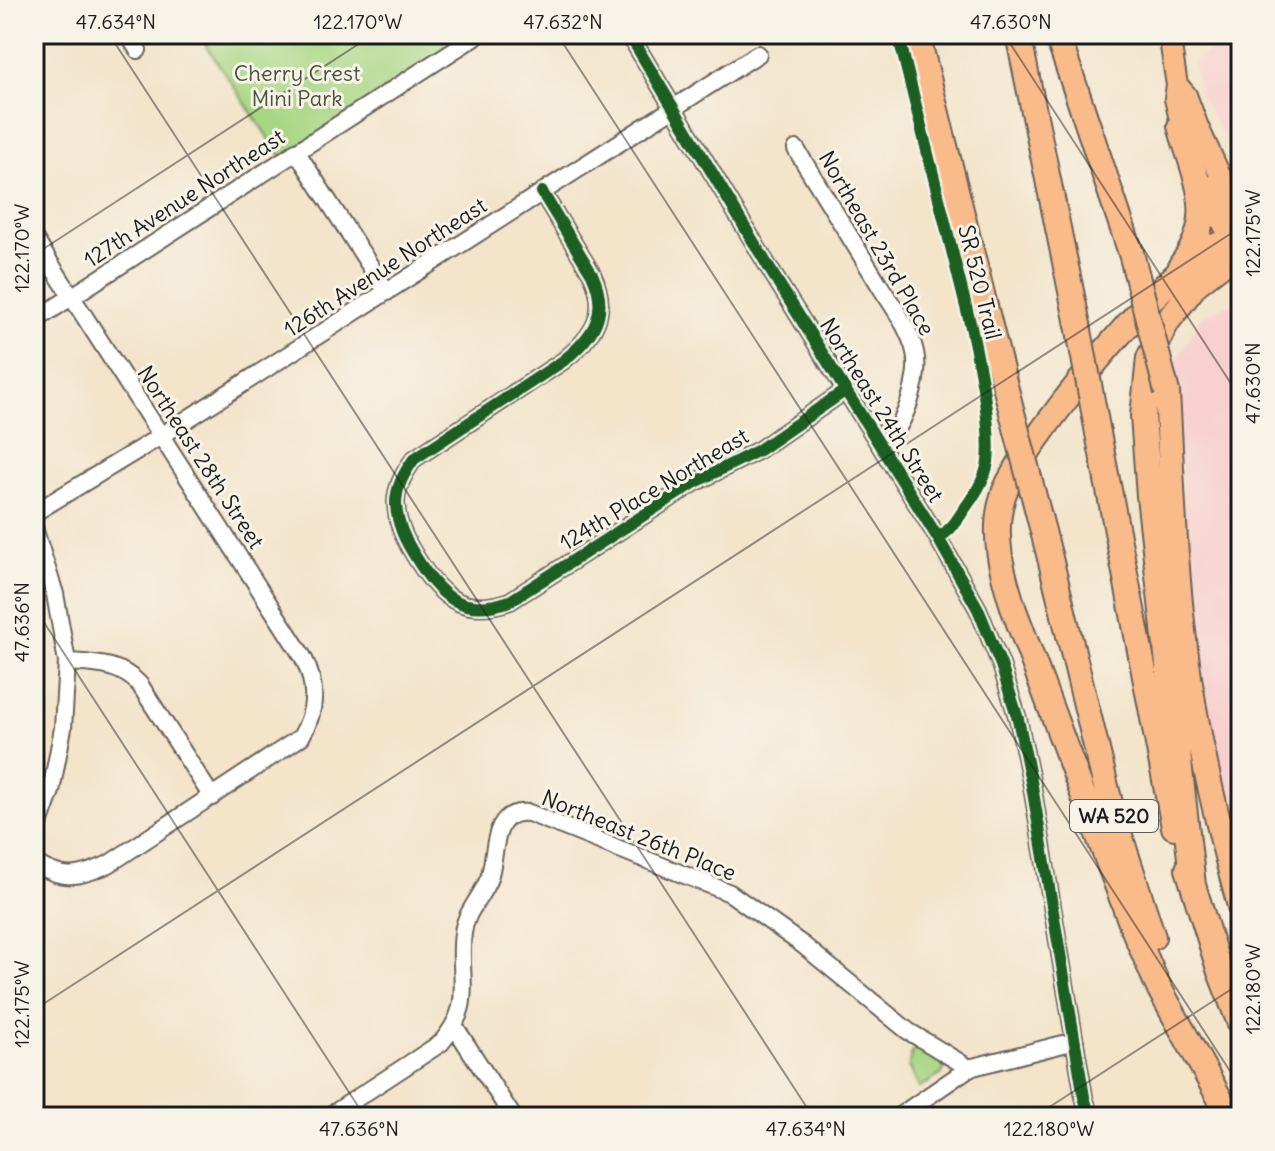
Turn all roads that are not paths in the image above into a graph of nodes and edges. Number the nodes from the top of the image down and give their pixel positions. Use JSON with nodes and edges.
{"nodes":[{"id":1,"x":128,"y":34,"type":"edge"},
{"id":2,"x":479,"y":34,"type":"edge"},
{"id":3,"x":629,"y":34,"type":"edge"},
{"id":4,"x":917,"y":34,"type":"edge"},
{"id":5,"x":1018,"y":34,"type":"edge"},
{"id":6,"x":1057,"y":34,"type":"edge"},
{"id":7,"x":1169,"y":34,"type":"edge"},
{"id":8,"x":138,"y":50,"type":"dead end"},
{"id":9,"x":758,"y":54,"type":"dead end"},
{"id":10,"x":1177,"y":85,"type":"junction"},
{"id":11,"x":674,"y":107,"type":"junction"},
{"id":12,"x":1180,"y":126,"type":"junction"},
{"id":13,"x":796,"y":149,"type":"dead end"},
{"id":14,"x":296,"y":151,"type":"junction"},
{"id":15,"x":542,"y":192,"type":"junction"},
{"id":16,"x":1241,"y":220,"type":"edge"},
{"id":17,"x":34,"y":238,"type":"edge"},
{"id":18,"x":1238,"y":247,"type":"edge"},
{"id":19,"x":1164,"y":286,"type":"junction"},
{"id":20,"x":387,"y":292,"type":"junction"},
{"id":21,"x":72,"y":296,"type":"junction"},
{"id":22,"x":34,"y":321,"type":"edge"},
{"id":23,"x":846,"y":390,"type":"junction"},
{"id":24,"x":161,"y":436,"type":"junction"},
{"id":25,"x":881,"y":446,"type":"junction"},
{"id":26,"x":34,"y":513,"type":"edge"},
{"id":27,"x":34,"y":528,"type":"edge"},
{"id":28,"x":67,"y":662,"type":"junction"},
{"id":29,"x":212,"y":797,"type":"junction"},
{"id":30,"x":34,"y":838,"type":"edge"},
{"id":31,"x":34,"y":862,"type":"edge"},
{"id":32,"x":1193,"y":885,"type":"junction"},
{"id":33,"x":1239,"y":903,"type":"edge"},
{"id":34,"x":1241,"y":1026,"type":"edge"},
{"id":35,"x":455,"y":1027,"type":"junction"},
{"id":36,"x":1075,"y":1041,"type":"junction"},
{"id":37,"x":1203,"y":1066,"type":"junction"},
{"id":38,"x":969,"y":1068,"type":"junction"},
{"id":39,"x":328,"y":1117,"type":"edge"},
{"id":40,"x":513,"y":1117,"type":"edge"},
{"id":41,"x":898,"y":1117,"type":"edge"},
{"id":42,"x":1090,"y":1117,"type":"edge"},
{"id":43,"x":1230,"y":1117,"type":"edge"}],
"edges":[{"from":1,"to":8,"type":"street"},
{"from":2,"to":14,"type":"street","name":"127th Avenue Northeast"},
{"from":3,"to":11,"type":"street","name":"Northeast 24th Street"},
{"from":4,"to":37,"type":"highway","number":"WA 520","bridge":true},
{"from":5,"to":32,"type":"highway","number":"WA 520","bridge":true},
{"from":6,"to":33,"type":"highway","bridge":true},
{"from":7,"to":10,"type":"main road"},
{"from":9,"to":11,"type":"street","name":"126th Avenue Northeast"},
{"from":10,"to":12,"type":"main road"},
{"from":10,"to":16,"type":"main road"},
{"from":11,"to":15,"type":"street","name":"126th Avenue Northeast"},
{"from":11,"to":23,"type":"street","name":"Northeast 24th Street"},
{"from":12,"to":18,"type":"main road"},
{"from":12,"to":19,"type":"highway"},
{"from":13,"to":25,"type":"street","name":"Northeast 23rd Place"},
{"from":14,"to":20,"type":"street"},
{"from":14,"to":21,"type":"street","name":"127th Avenue Northeast"},
{"from":15,"to":20,"type":"street","name":"126th Avenue Northeast"},
{"from":15,"to":23,"type":"street","name":"124th Place Northeast"},
{"from":17,"to":21,"type":"street","name":"Northeast 28th Street"},
{"from":18,"to":19,"type":"highway"},
{"from":18,"to":32,"type":"highway"},
{"from":19,"to":37,"type":"highway"},
{"from":20,"to":24,"type":"street","name":"126th Avenue Northeast"},
{"from":21,"to":22,"type":"street","name":"127th Avenue Northeast"},
{"from":21,"to":24,"type":"street","name":"Northeast 28th Street"},
{"from":23,"to":25,"type":"street","name":"Northeast 24th Street"},
{"from":24,"to":26,"type":"street","name":"126th Avenue Northeast"},
{"from":24,"to":29,"type":"street","name":"Northeast 28th Street"},
{"from":25,"to":36,"type":"street","name":"Northeast 24th Street"},
{"from":27,"to":28,"type":"street"},
{"from":28,"to":29,"type":"street"},
{"from":28,"to":30,"type":"street"},
{"from":29,"to":31,"type":"street"},
{"from":32,"to":34,"type":"highway","number":"WA 520"},
{"from":35,"to":38,"type":"street","name":"Northeast 26th Place"},
{"from":35,"to":39,"type":"street"},
{"from":35,"to":40,"type":"street"},
{"from":36,"to":38,"type":"street"},
{"from":36,"to":42,"type":"street","name":"Northeast 24th Street"},
{"from":37,"to":43,"type":"highway","number":"WA 520"},
{"from":38,"to":41,"type":"street"}]}
